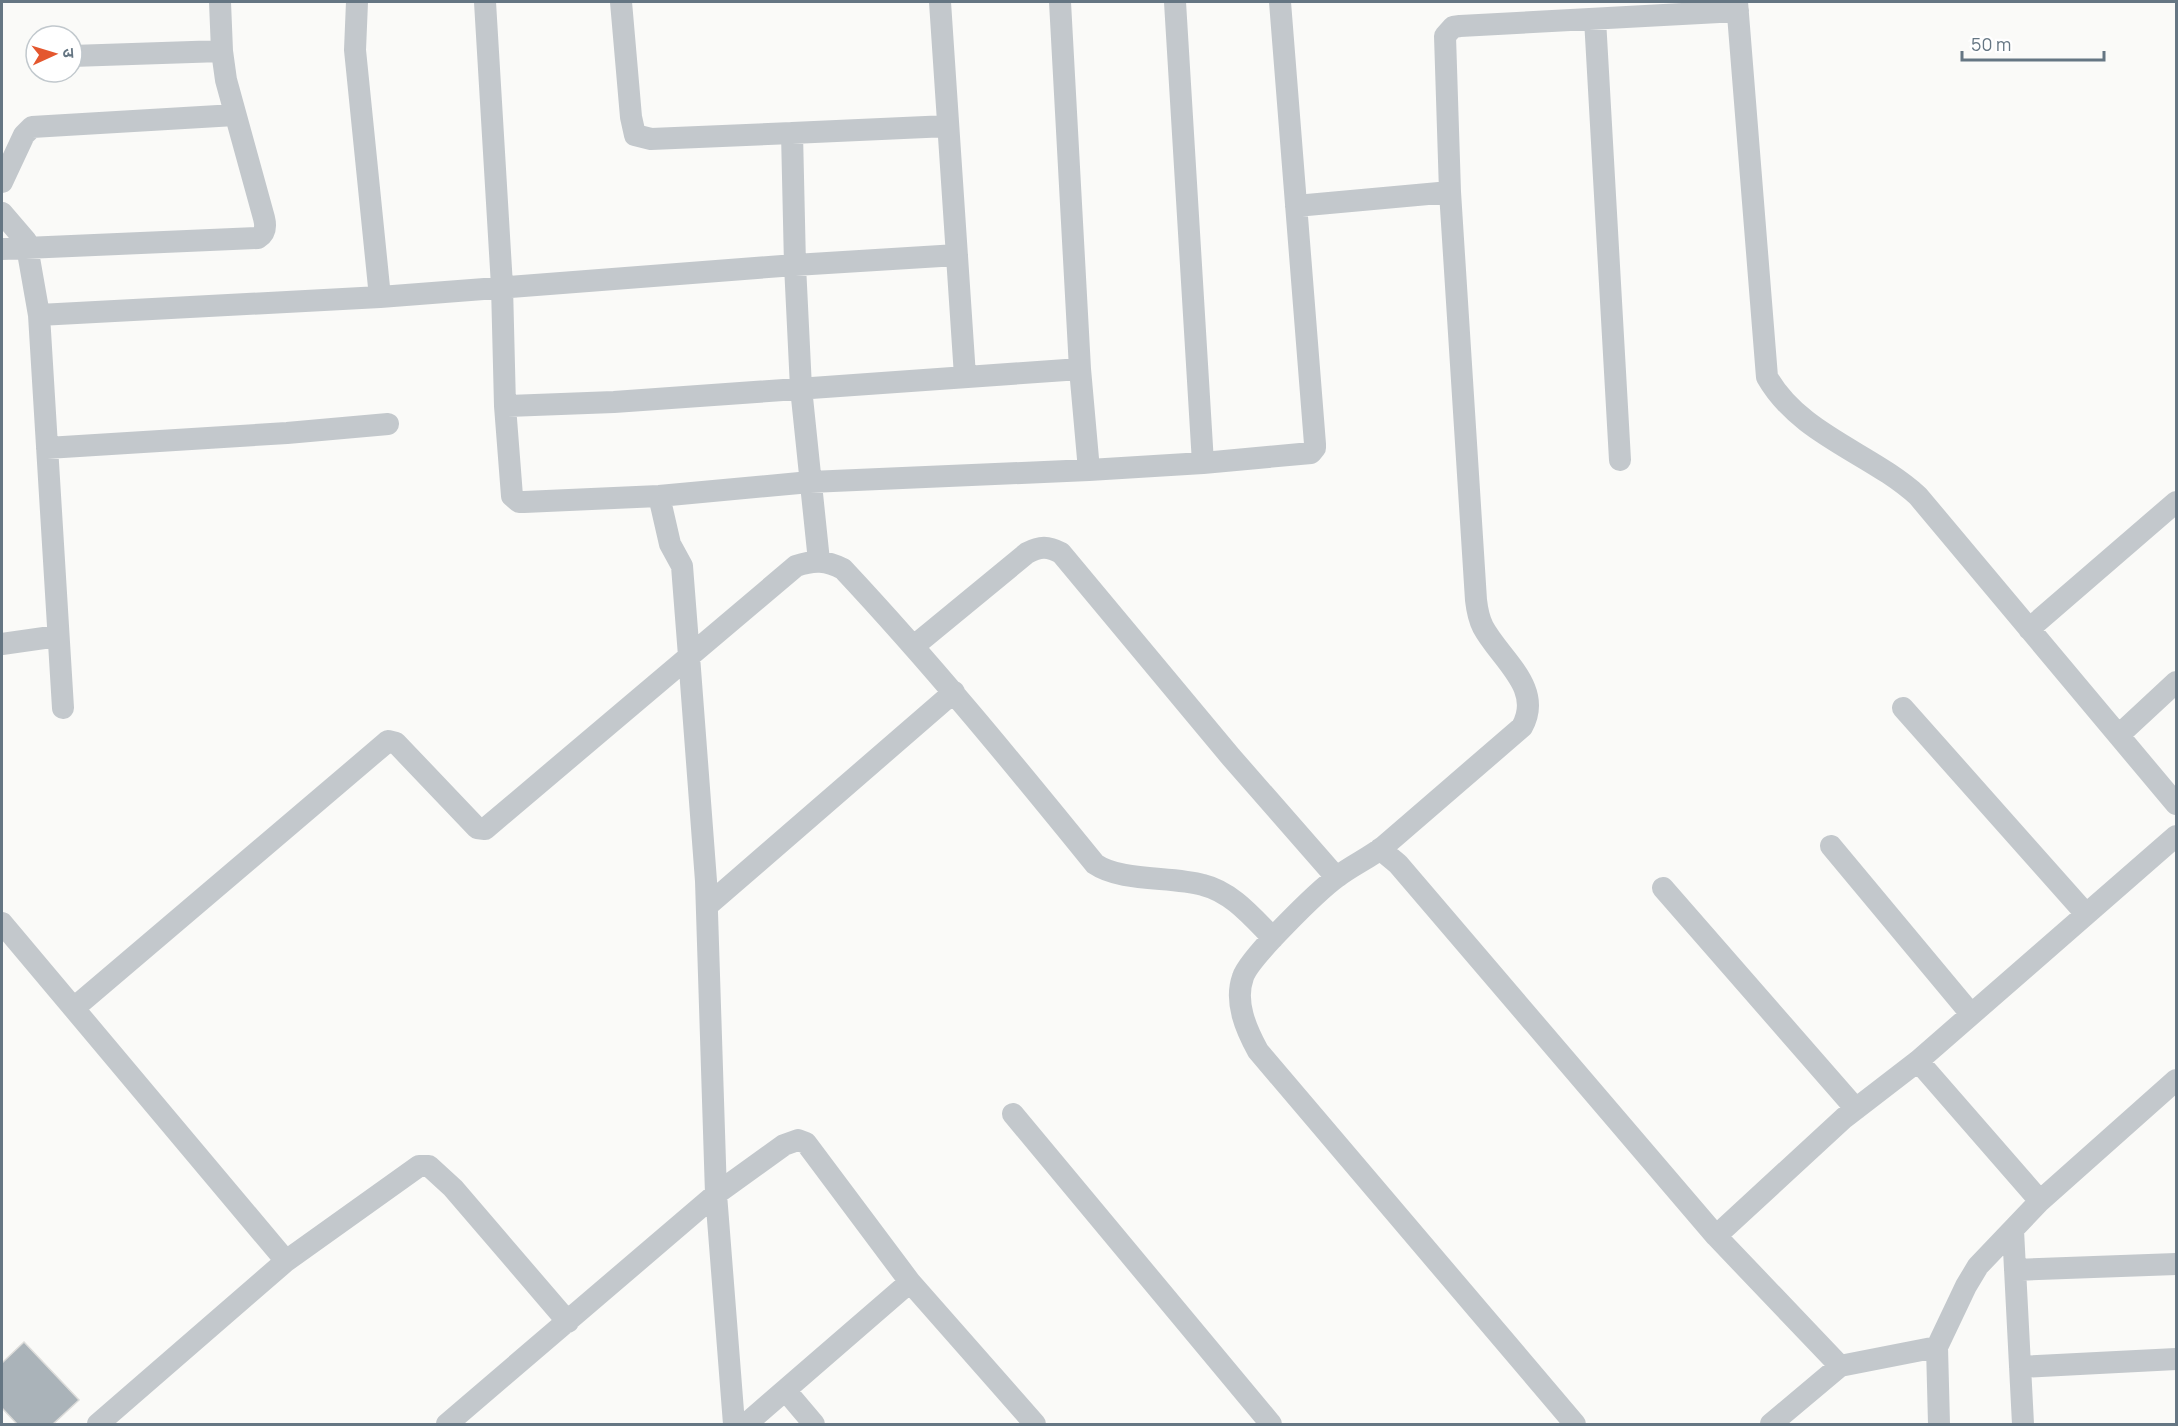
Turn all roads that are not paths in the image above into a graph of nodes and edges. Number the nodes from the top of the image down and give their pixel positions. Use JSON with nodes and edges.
{"nodes":[{"id":1,"x":220,"y":2,"type":"edge"},
{"id":2,"x":357,"y":2,"type":"edge"},
{"id":3,"x":485,"y":2,"type":"edge"},
{"id":4,"x":621,"y":2,"type":"edge"},
{"id":5,"x":940,"y":2,"type":"edge"},
{"id":6,"x":1060,"y":2,"type":"edge"},
{"id":7,"x":1175,"y":2,"type":"edge"},
{"id":8,"x":1280,"y":2,"type":"edge"},
{"id":9,"x":1738,"y":6,"type":"edge"},
{"id":10,"x":1595,"y":19,"type":"junction"},
{"id":11,"x":222,"y":51,"type":"junction"},
{"id":12,"x":84,"y":57,"type":"edge"},
{"id":13,"x":235,"y":115,"type":"junction"},
{"id":14,"x":948,"y":126,"type":"junction"},
{"id":15,"x":792,"y":133,"type":"junction"},
{"id":16,"x":2,"y":182,"type":"edge"},
{"id":17,"x":1450,"y":192,"type":"junction"},
{"id":18,"x":1296,"y":206,"type":"junction"},
{"id":19,"x":2,"y":213,"type":"edge"},
{"id":20,"x":28,"y":248,"type":"junction"},
{"id":21,"x":2,"y":249,"type":"edge"},
{"id":22,"x":957,"y":255,"type":"junction"},
{"id":23,"x":795,"y":265,"type":"junction"},
{"id":24,"x":502,"y":286,"type":"junction"},
{"id":25,"x":380,"y":297,"type":"junction"},
{"id":26,"x":39,"y":315,"type":"junction"},
{"id":27,"x":1080,"y":369,"type":"junction"},
{"id":28,"x":965,"y":376,"type":"junction"},
{"id":29,"x":801,"y":388,"type":"junction"},
{"id":30,"x":505,"y":406,"type":"junction"},
{"id":31,"x":388,"y":424,"type":"dead end"},
{"id":32,"x":47,"y":448,"type":"junction"},
{"id":33,"x":1620,"y":460,"type":"dead end"},
{"id":34,"x":1203,"y":463,"type":"junction"},
{"id":35,"x":1089,"y":470,"type":"junction"},
{"id":36,"x":810,"y":482,"type":"junction"},
{"id":37,"x":659,"y":496,"type":"junction"},
{"id":38,"x":2176,"y":502,"type":"edge"},
{"id":39,"x":819,"y":561,"type":"junction"},
{"id":40,"x":2029,"y":629,"type":"junction"},
{"id":41,"x":58,"y":636,"type":"junction"},
{"id":42,"x":2,"y":644,"type":"edge"},
{"id":43,"x":914,"y":646,"type":"junction"},
{"id":44,"x":689,"y":656,"type":"junction"},
{"id":45,"x":2176,"y":682,"type":"edge"},
{"id":46,"x":954,"y":692,"type":"junction"},
{"id":47,"x":63,"y":708,"type":"dead end"},
{"id":48,"x":1903,"y":708,"type":"dead end"},
{"id":49,"x":2119,"y":735,"type":"junction"},
{"id":50,"x":2176,"y":804,"type":"edge"},
{"id":51,"x":2176,"y":837,"type":"edge"},
{"id":52,"x":1831,"y":846,"type":"dead end"},
{"id":53,"x":1380,"y":849,"type":"junction"},
{"id":54,"x":1336,"y":877,"type":"junction"},
{"id":55,"x":1663,"y":888,"type":"dead end"},
{"id":56,"x":707,"y":906,"type":"junction"},
{"id":57,"x":2086,"y":914,"type":"junction"},
{"id":58,"x":2,"y":923,"type":"edge"},
{"id":59,"x":1273,"y":938,"type":"junction"},
{"id":60,"x":74,"y":1008,"type":"junction"},
{"id":61,"x":1971,"y":1014,"type":"junction"},
{"id":62,"x":1918,"y":1061,"type":"junction"},
{"id":63,"x":2176,"y":1080,"type":"edge"},
{"id":64,"x":1856,"y":1109,"type":"junction"},
{"id":65,"x":1013,"y":1114,"type":"dead end"},
{"id":66,"x":716,"y":1194,"type":"junction"},
{"id":67,"x":2040,"y":1202,"type":"junction"},
{"id":68,"x":2013,"y":1230,"type":"junction"},
{"id":69,"x":1716,"y":1236,"type":"junction"},
{"id":70,"x":286,"y":1260,"type":"junction"},
{"id":71,"x":2176,"y":1264,"type":"edge"},
{"id":72,"x":2015,"y":1270,"type":"junction"},
{"id":73,"x":910,"y":1282,"type":"junction"},
{"id":74,"x":568,"y":1322,"type":"junction"},
{"id":75,"x":1937,"y":1347,"type":"junction"},
{"id":76,"x":2176,"y":1359,"type":"edge"},
{"id":77,"x":1840,"y":1366,"type":"junction"},
{"id":78,"x":2020,"y":1367,"type":"junction"},
{"id":79,"x":786,"y":1391,"type":"junction"},
{"id":80,"x":98,"y":1425,"type":"edge"},
{"id":81,"x":447,"y":1425,"type":"edge"},
{"id":82,"x":734,"y":1425,"type":"edge"},
{"id":83,"x":746,"y":1425,"type":"edge"},
{"id":84,"x":813,"y":1425,"type":"edge"},
{"id":85,"x":1035,"y":1425,"type":"edge"},
{"id":86,"x":1271,"y":1425,"type":"edge"},
{"id":87,"x":1575,"y":1425,"type":"edge"},
{"id":88,"x":1771,"y":1425,"type":"edge"},
{"id":89,"x":1939,"y":1425,"type":"edge"},
{"id":90,"x":2023,"y":1425,"type":"edge"}],
"edges":[{"from":1,"to":11,"type":"street"},
{"from":2,"to":25,"type":"street"},
{"from":3,"to":24,"type":"street"},
{"from":4,"to":15,"type":"street"},
{"from":5,"to":14,"type":"street"},
{"from":6,"to":27,"type":"street"},
{"from":7,"to":34,"type":"street"},
{"from":8,"to":18,"type":"street"},
{"from":9,"to":10,"type":"street"},
{"from":9,"to":40,"type":"street"},
{"from":10,"to":17,"type":"street"},
{"from":10,"to":33,"type":"street"},
{"from":11,"to":12,"type":"street"},
{"from":11,"to":13,"type":"street"},
{"from":13,"to":16,"type":"street"},
{"from":13,"to":20,"type":"street"},
{"from":14,"to":15,"type":"street"},
{"from":14,"to":22,"type":"street"},
{"from":15,"to":23,"type":"street"},
{"from":17,"to":18,"type":"street"},
{"from":17,"to":53,"type":"street"},
{"from":18,"to":34,"type":"street"},
{"from":19,"to":20,"type":"street"},
{"from":20,"to":21,"type":"street"},
{"from":20,"to":26,"type":"street"},
{"from":22,"to":23,"type":"street"},
{"from":22,"to":28,"type":"street"},
{"from":23,"to":24,"type":"street"},
{"from":23,"to":29,"type":"street"},
{"from":24,"to":25,"type":"street"},
{"from":24,"to":30,"type":"street"},
{"from":25,"to":26,"type":"street"},
{"from":26,"to":32,"type":"street"},
{"from":27,"to":28,"type":"street"},
{"from":27,"to":35,"type":"street"},
{"from":28,"to":29,"type":"street"},
{"from":29,"to":30,"type":"street"},
{"from":29,"to":36,"type":"street"},
{"from":30,"to":37,"type":"street"},
{"from":31,"to":32,"type":"street"},
{"from":32,"to":41,"type":"street"},
{"from":34,"to":35,"type":"street"},
{"from":35,"to":36,"type":"street"},
{"from":36,"to":37,"type":"street"},
{"from":36,"to":39,"type":"street"},
{"from":37,"to":44,"type":"street"},
{"from":38,"to":40,"type":"street"},
{"from":39,"to":43,"type":"street"},
{"from":39,"to":44,"type":"street"},
{"from":40,"to":49,"type":"street"},
{"from":41,"to":42,"type":"street"},
{"from":41,"to":47,"type":"street"},
{"from":43,"to":46,"type":"street"},
{"from":43,"to":54,"type":"street"},
{"from":44,"to":56,"type":"street"},
{"from":44,"to":60,"type":"street"},
{"from":45,"to":49,"type":"street"},
{"from":46,"to":56,"type":"street"},
{"from":46,"to":59,"type":"street"},
{"from":48,"to":57,"type":"street"},
{"from":49,"to":50,"type":"street"},
{"from":51,"to":57,"type":"street"},
{"from":52,"to":61,"type":"street"},
{"from":53,"to":54,"type":"street"},
{"from":53,"to":69,"type":"street"},
{"from":54,"to":59,"type":"street"},
{"from":55,"to":64,"type":"street"},
{"from":56,"to":66,"type":"street"},
{"from":57,"to":61,"type":"street"},
{"from":58,"to":60,"type":"street"},
{"from":59,"to":87,"type":"street"},
{"from":60,"to":70,"type":"street"},
{"from":61,"to":62,"type":"street"},
{"from":62,"to":64,"type":"street"},
{"from":62,"to":67,"type":"street"},
{"from":63,"to":67,"type":"street"},
{"from":64,"to":69,"type":"street"},
{"from":65,"to":86,"type":"street"},
{"from":66,"to":73,"type":"street"},
{"from":66,"to":74,"type":"street"},
{"from":66,"to":82,"type":"street"},
{"from":67,"to":68,"type":"street"},
{"from":68,"to":72,"type":"street"},
{"from":68,"to":75,"type":"street"},
{"from":69,"to":77,"type":"street"},
{"from":70,"to":74,"type":"street"},
{"from":70,"to":80,"type":"street"},
{"from":71,"to":72,"type":"street"},
{"from":72,"to":78,"type":"street"},
{"from":73,"to":79,"type":"street"},
{"from":73,"to":85,"type":"street"},
{"from":74,"to":81,"type":"street"},
{"from":75,"to":77,"type":"street"},
{"from":75,"to":89,"type":"street"},
{"from":76,"to":78,"type":"street"},
{"from":77,"to":88,"type":"street"},
{"from":78,"to":90,"type":"street"},
{"from":79,"to":83,"type":"street"},
{"from":79,"to":84,"type":"street"}]}
